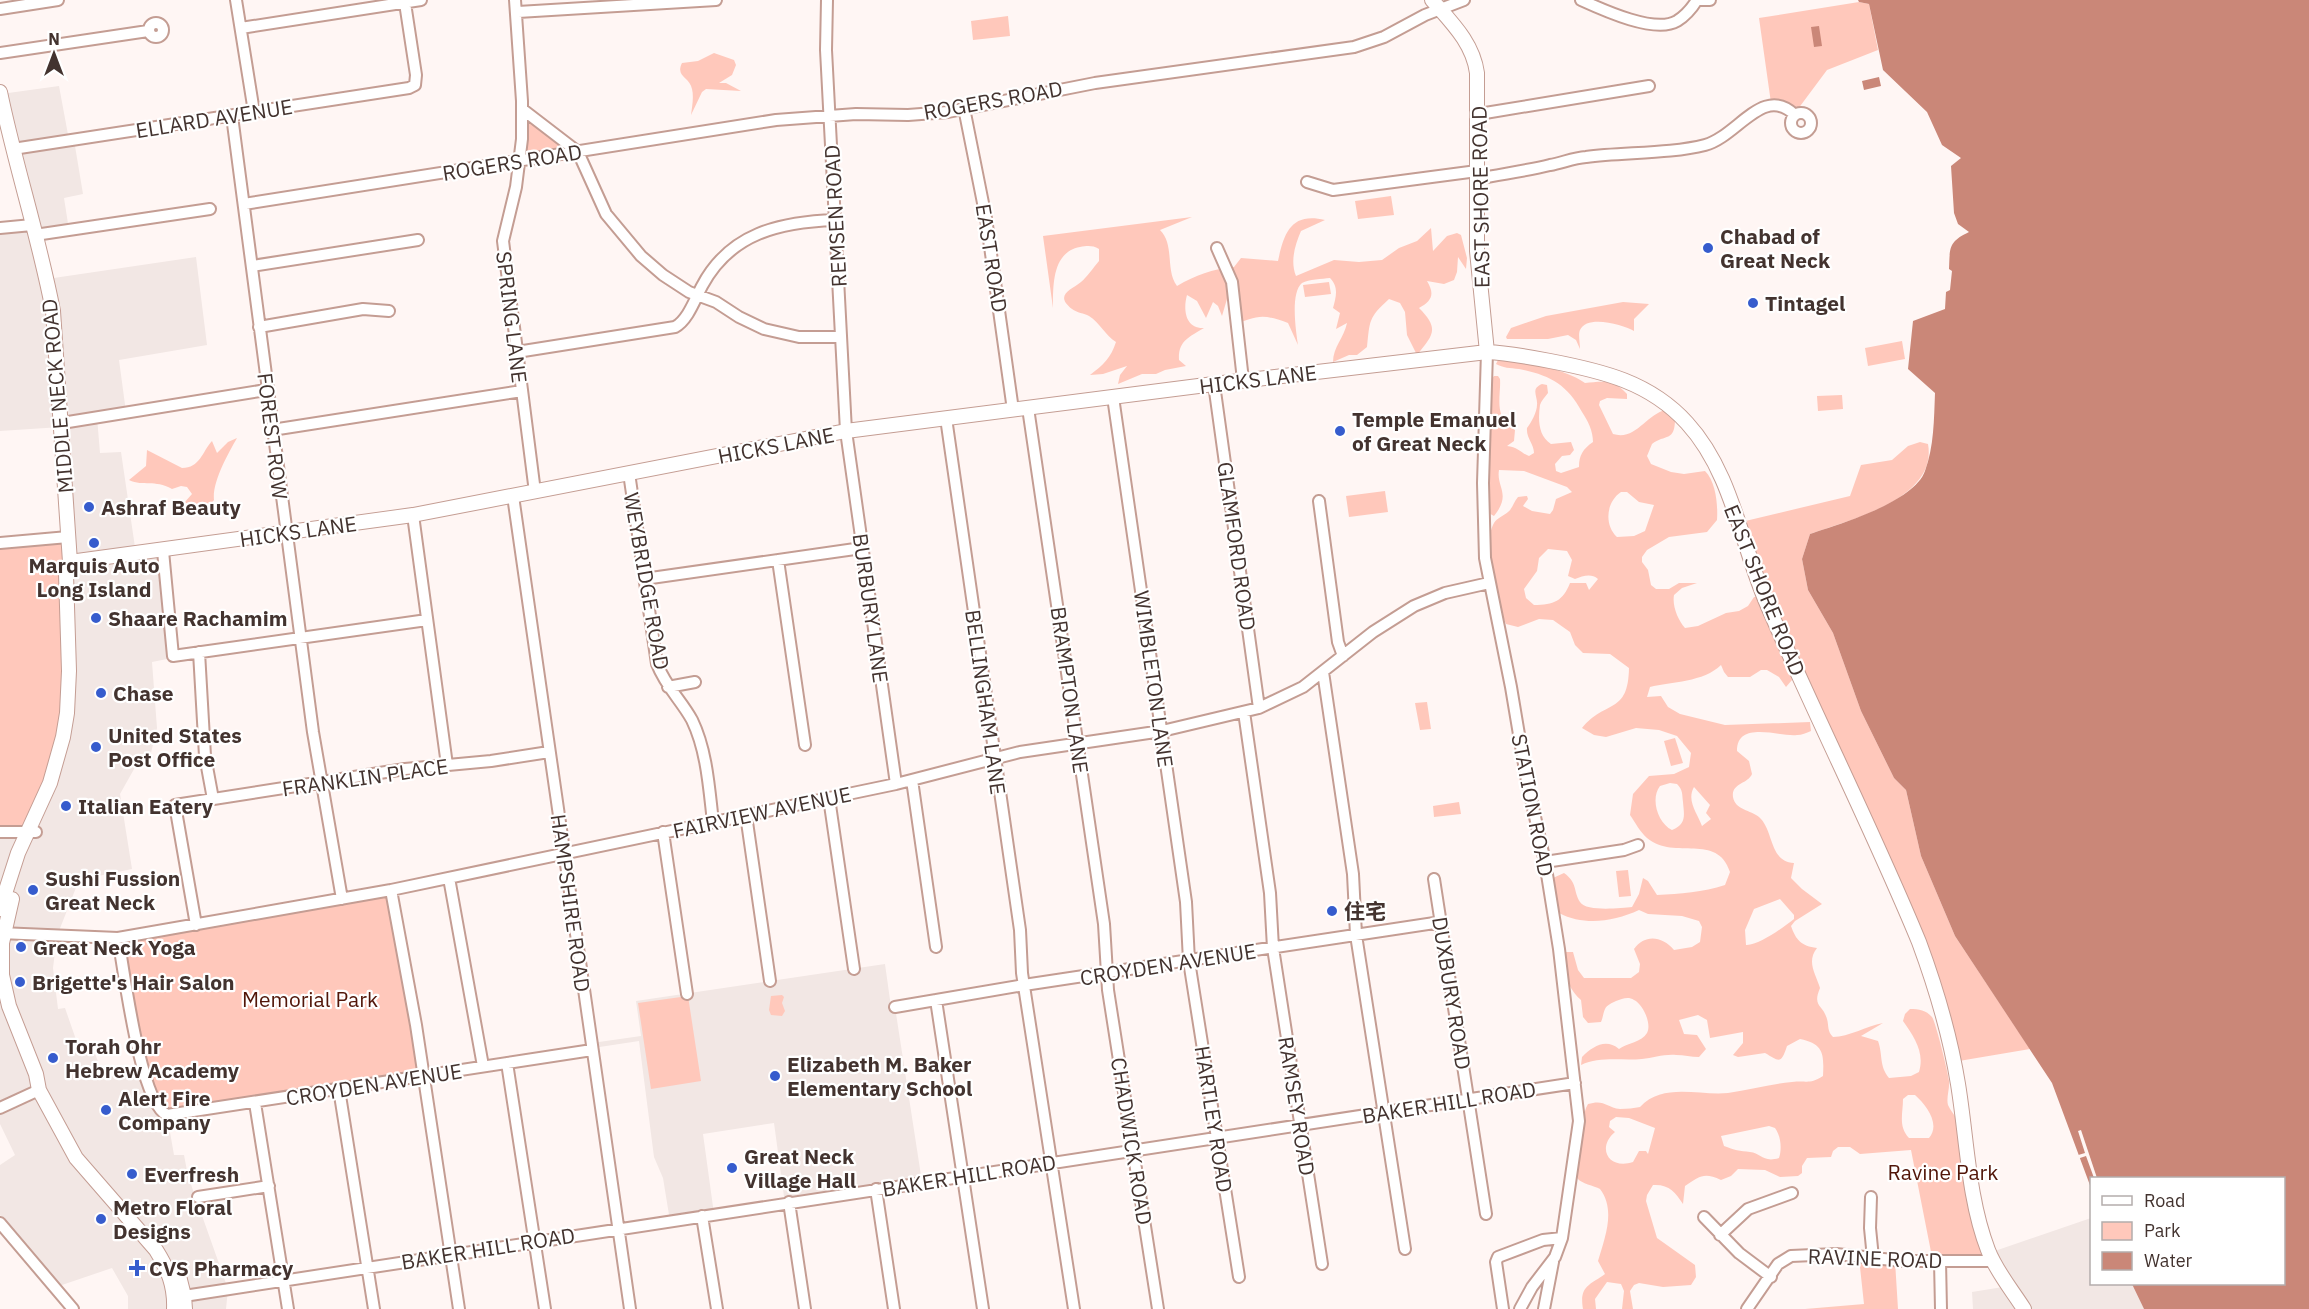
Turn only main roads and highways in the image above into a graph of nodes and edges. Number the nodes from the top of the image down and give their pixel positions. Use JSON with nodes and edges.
{"nodes":[{"id":1,"x":1436,"y":4,"type":"edge"},
{"id":2,"x":0,"y":92,"type":"edge"},
{"id":3,"x":1487,"y":352,"type":"junction"},
{"id":4,"x":70,"y":562,"type":"junction"},
{"id":5,"x":31,"y":832,"type":"junction"},
{"id":6,"x":0,"y":909,"type":"edge"},
{"id":7,"x":1,"y":934,"type":"edge"},
{"id":8,"x":2,"y":1008,"type":"edge"},
{"id":9,"x":71,"y":1147,"type":"junction"},
{"id":10,"x":185,"y":1302,"type":"edge"},
{"id":11,"x":174,"y":1309,"type":"edge"},
{"id":12,"x":2024,"y":1309,"type":"edge"}],
"edges":[{"from":1,"to":3,"type":"main road","name":"EAST SHORE ROAD"},
{"from":2,"to":4,"type":"main road","name":"MIDDLE NECK ROAD"},
{"from":3,"to":4,"type":"main road","name":"HICKS LANE"},
{"from":3,"to":12,"type":"main road","name":"EAST SHORE ROAD"},
{"from":4,"to":5,"type":"main road","name":"MIDDLE NECK ROAD"},
{"from":5,"to":6,"type":"main road","name":"MIDDLE NECK ROAD"},
{"from":5,"to":7,"type":"main road","name":"MIDDLE NECK ROAD"},
{"from":7,"to":8,"type":"main road","name":"MIDDLE NECK ROAD"},
{"from":8,"to":9,"type":"main road","name":"MIDDLE NECK ROAD"},
{"from":9,"to":10,"type":"main road","name":"MIDDLE NECK ROAD"},
{"from":9,"to":11,"type":"main road","name":"MIDDLE NECK ROAD"}]}
